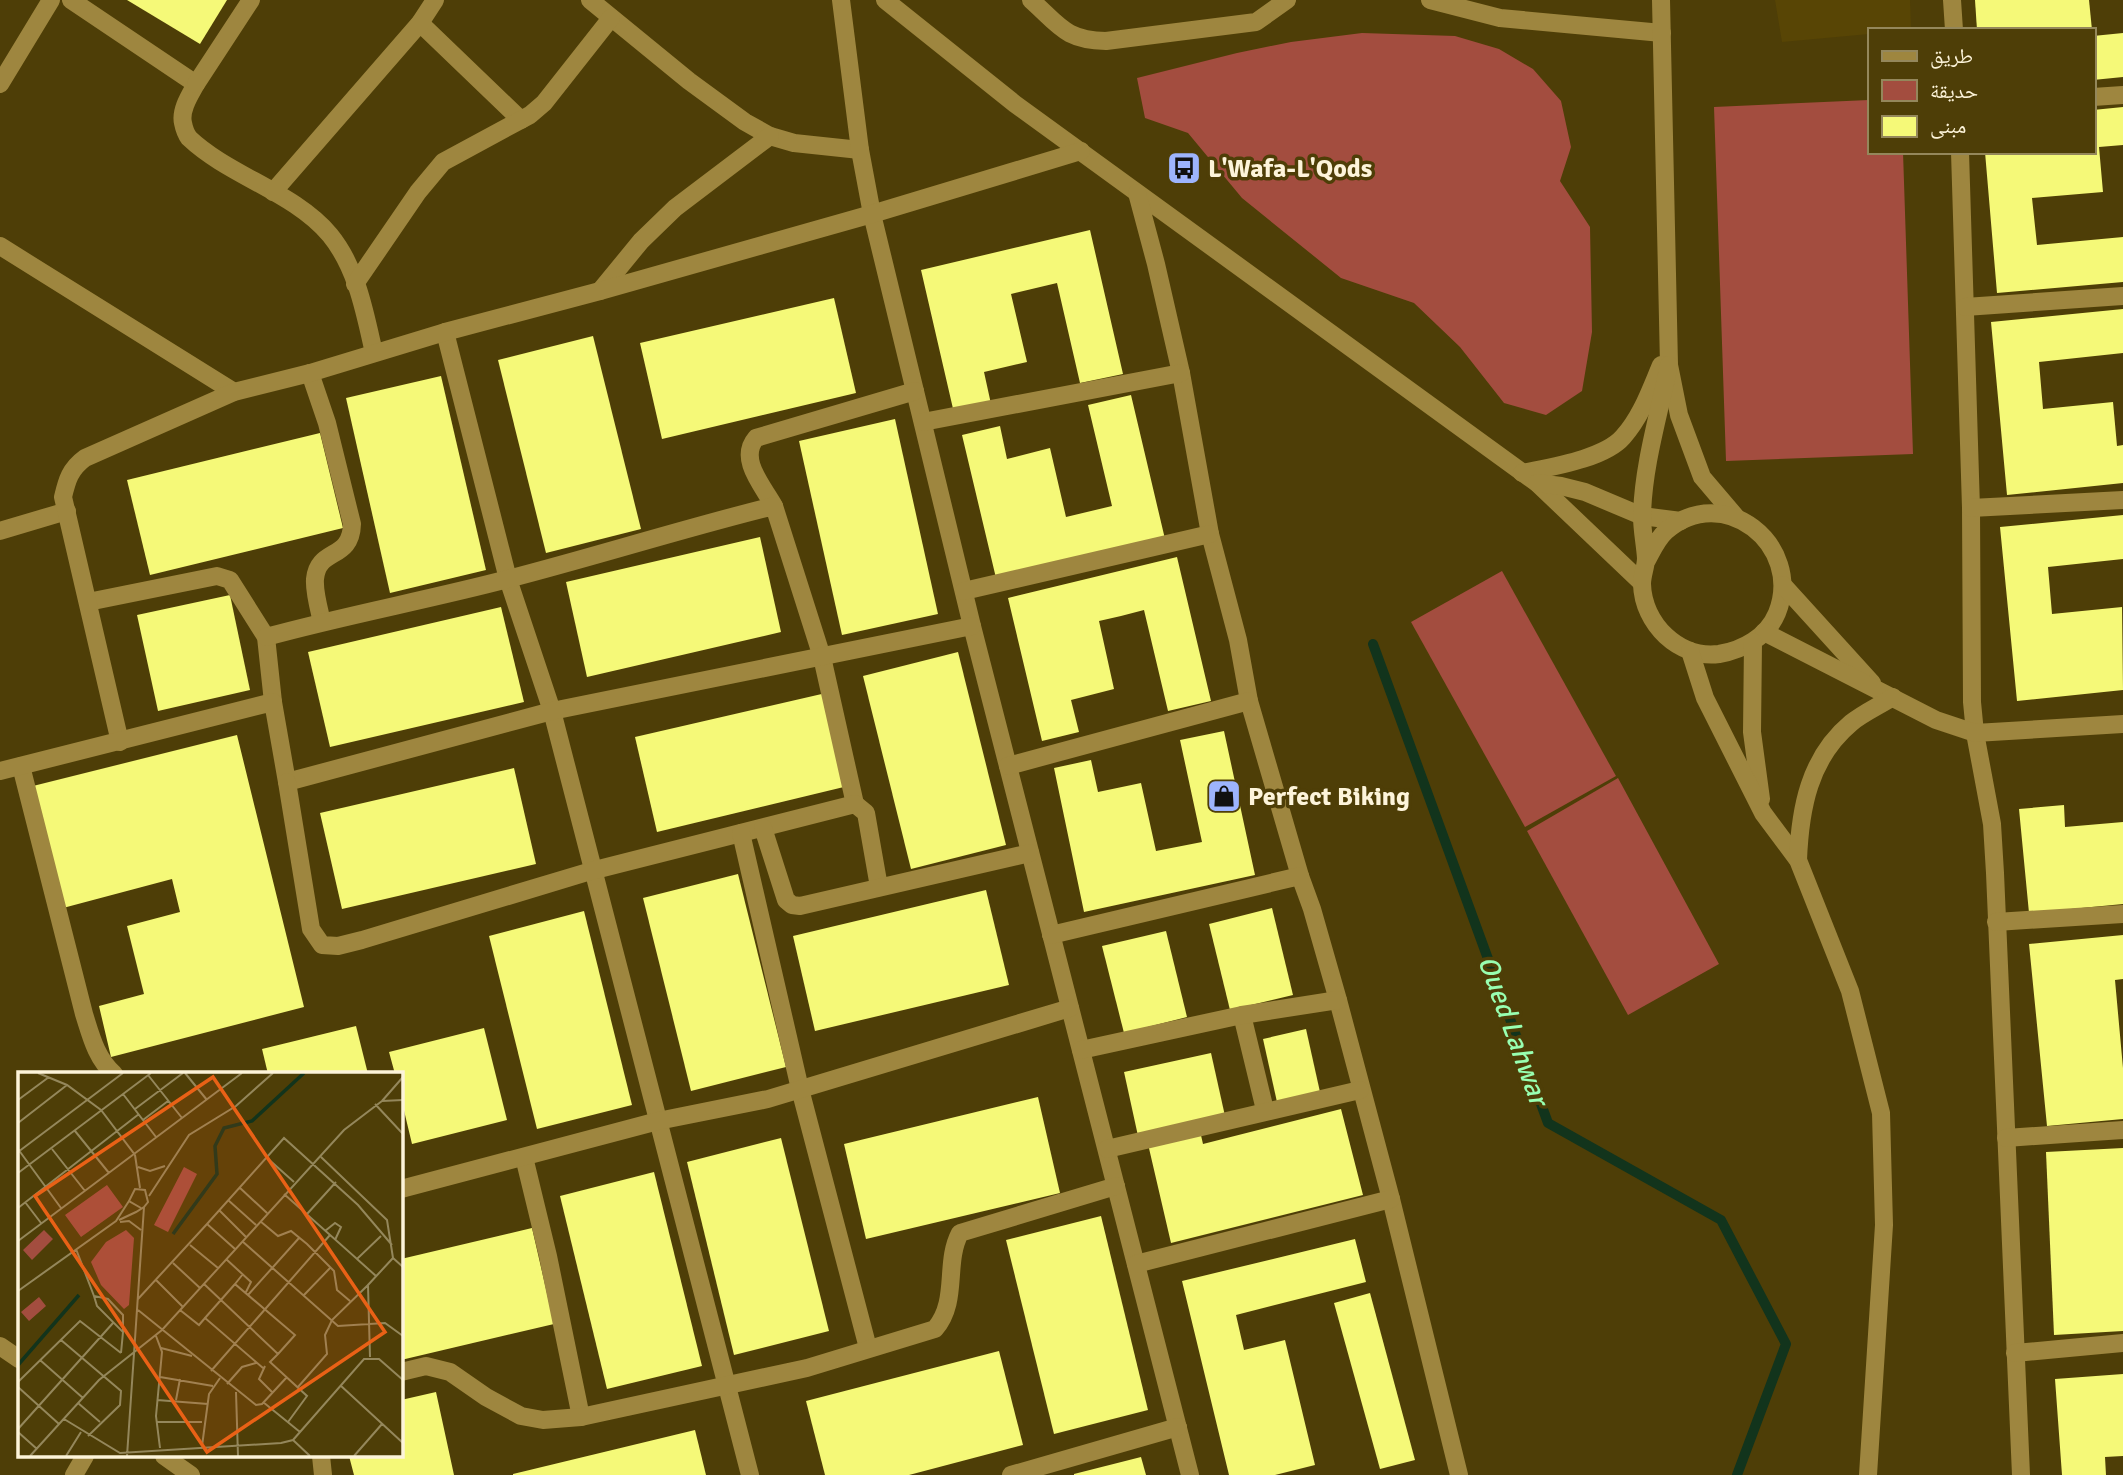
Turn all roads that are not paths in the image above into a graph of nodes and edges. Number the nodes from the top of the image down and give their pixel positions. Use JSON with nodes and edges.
{"nodes":[{"id":1,"x":51,"y":0,"type":"edge"},
{"id":2,"x":71,"y":0,"type":"edge"},
{"id":3,"x":251,"y":0,"type":"edge"},
{"id":4,"x":435,"y":0,"type":"edge"},
{"id":5,"x":590,"y":0,"type":"edge"},
{"id":6,"x":841,"y":0,"type":"edge"},
{"id":7,"x":885,"y":0,"type":"edge"},
{"id":8,"x":1031,"y":0,"type":"edge"},
{"id":9,"x":1287,"y":0,"type":"edge"},
{"id":10,"x":1430,"y":0,"type":"edge"},
{"id":11,"x":1661,"y":0,"type":"edge"},
{"id":12,"x":1952,"y":0,"type":"edge"},
{"id":13,"x":611,"y":18,"type":"junction"},
{"id":14,"x":420,"y":23,"type":"junction"},
{"id":15,"x":1954,"y":28,"type":"edge"},
{"id":16,"x":1662,"y":33,"type":"junction"},
{"id":17,"x":0,"y":84,"type":"edge"},
{"id":18,"x":196,"y":84,"type":"junction"},
{"id":19,"x":2123,"y":95,"type":"edge"},
{"id":20,"x":2095,"y":97,"type":"edge"},
{"id":21,"x":521,"y":120,"type":"junction"},
{"id":22,"x":770,"y":136,"type":"junction"},
{"id":23,"x":860,"y":150,"type":"junction"},
{"id":24,"x":1080,"y":151,"type":"junction"},
{"id":25,"x":1960,"y":154,"type":"edge"},
{"id":26,"x":273,"y":192,"type":"junction"},
{"id":27,"x":1136,"y":193,"type":"junction"},
{"id":28,"x":872,"y":214,"type":"junction"},
{"id":29,"x":0,"y":246,"type":"edge"},
{"id":30,"x":355,"y":284,"type":"junction"},
{"id":31,"x":600,"y":291,"type":"junction"},
{"id":32,"x":2123,"y":296,"type":"edge"},
{"id":33,"x":1965,"y":307,"type":"junction"},
{"id":34,"x":445,"y":332,"type":"junction"},
{"id":35,"x":1669,"y":346,"type":"junction"},
{"id":36,"x":374,"y":354,"type":"junction"},
{"id":37,"x":1669,"y":365,"type":"junction"},
{"id":38,"x":310,"y":373,"type":"junction"},
{"id":39,"x":1181,"y":373,"type":"junction"},
{"id":40,"x":915,"y":391,"type":"junction"},
{"id":41,"x":234,"y":392,"type":"junction"},
{"id":42,"x":923,"y":422,"type":"junction"},
{"id":43,"x":1529,"y":478,"type":"junction"},
{"id":44,"x":2123,"y":500,"type":"edge"},
{"id":45,"x":774,"y":506,"type":"junction"},
{"id":46,"x":1970,"y":508,"type":"junction"},
{"id":47,"x":67,"y":511,"type":"junction"},
{"id":48,"x":1642,"y":516,"type":"junction"},
{"id":49,"x":1736,"y":517,"type":"junction"},
{"id":50,"x":1681,"y":521,"type":"junction"},
{"id":51,"x":0,"y":531,"type":"edge"},
{"id":52,"x":1210,"y":534,"type":"junction"},
{"id":53,"x":1646,"y":562,"type":"junction"},
{"id":54,"x":508,"y":579,"type":"junction"},
{"id":55,"x":1642,"y":583,"type":"junction"},
{"id":56,"x":1783,"y":585,"type":"junction"},
{"id":57,"x":964,"y":591,"type":"junction"},
{"id":58,"x":88,"y":602,"type":"junction"},
{"id":59,"x":322,"y":622,"type":"junction"},
{"id":60,"x":972,"y":626,"type":"junction"},
{"id":61,"x":266,"y":637,"type":"junction"},
{"id":62,"x":1758,"y":637,"type":"junction"},
{"id":63,"x":1690,"y":651,"type":"junction"},
{"id":64,"x":822,"y":657,"type":"junction"},
{"id":65,"x":1887,"y":695,"type":"junction"},
{"id":66,"x":1249,"y":701,"type":"junction"},
{"id":67,"x":272,"y":702,"type":"junction"},
{"id":68,"x":552,"y":711,"type":"junction"},
{"id":69,"x":2123,"y":724,"type":"edge"},
{"id":70,"x":1975,"y":733,"type":"junction"},
{"id":71,"x":120,"y":742,"type":"junction"},
{"id":72,"x":21,"y":766,"type":"junction"},
{"id":73,"x":1008,"y":766,"type":"junction"},
{"id":74,"x":0,"y":771,"type":"edge"},
{"id":75,"x":287,"y":782,"type":"junction"},
{"id":76,"x":855,"y":804,"type":"junction"},
{"id":77,"x":1763,"y":813,"type":"junction"},
{"id":78,"x":763,"y":828,"type":"junction"},
{"id":79,"x":741,"y":833,"type":"junction"},
{"id":80,"x":1030,"y":853,"type":"junction"},
{"id":81,"x":1798,"y":860,"type":"junction"},
{"id":82,"x":591,"y":871,"type":"junction"},
{"id":83,"x":1300,"y":876,"type":"junction"},
{"id":84,"x":879,"y":887,"type":"junction"},
{"id":85,"x":2123,"y":914,"type":"edge"},
{"id":86,"x":1996,"y":922,"type":"junction"},
{"id":87,"x":1051,"y":935,"type":"junction"},
{"id":88,"x":1338,"y":1000,"type":"junction"},
{"id":89,"x":1070,"y":1008,"type":"junction"},
{"id":90,"x":1242,"y":1016,"type":"junction"},
{"id":91,"x":1081,"y":1051,"type":"junction"},
{"id":92,"x":112,"y":1072,"type":"edge"},
{"id":93,"x":800,"y":1088,"type":"junction"},
{"id":94,"x":1360,"y":1090,"type":"junction"},
{"id":95,"x":1265,"y":1110,"type":"junction"},
{"id":96,"x":659,"y":1121,"type":"junction"},
{"id":97,"x":2123,"y":1130,"type":"edge"},
{"id":98,"x":2006,"y":1138,"type":"junction"},
{"id":99,"x":1107,"y":1149,"type":"junction"},
{"id":100,"x":524,"y":1157,"type":"junction"},
{"id":101,"x":1116,"y":1186,"type":"junction"},
{"id":102,"x":402,"y":1189,"type":"edge"},
{"id":103,"x":1391,"y":1199,"type":"junction"},
{"id":104,"x":1136,"y":1264,"type":"junction"},
{"id":105,"x":2123,"y":1343,"type":"edge"},
{"id":106,"x":0,"y":1346,"type":"edge"},
{"id":107,"x":867,"y":1348,"type":"junction"},
{"id":108,"x":2015,"y":1353,"type":"junction"},
{"id":109,"x":18,"y":1358,"type":"edge"},
{"id":110,"x":402,"y":1371,"type":"edge"},
{"id":111,"x":727,"y":1387,"type":"junction"},
{"id":112,"x":580,"y":1418,"type":"junction"},
{"id":113,"x":1178,"y":1427,"type":"junction"},
{"id":114,"x":84,"y":1458,"type":"edge"},
{"id":115,"x":167,"y":1458,"type":"edge"},
{"id":116,"x":74,"y":1475,"type":"edge"},
{"id":117,"x":191,"y":1475,"type":"edge"},
{"id":118,"x":750,"y":1475,"type":"edge"},
{"id":119,"x":1011,"y":1475,"type":"edge"},
{"id":120,"x":1190,"y":1475,"type":"edge"},
{"id":121,"x":1458,"y":1475,"type":"edge"},
{"id":122,"x":1868,"y":1475,"type":"edge"},
{"id":123,"x":2021,"y":1475,"type":"edge"}],
"edges":[{"from":1,"to":17,"type":"street"},
{"from":2,"to":18,"type":"street"},
{"from":3,"to":18,"type":"street"},
{"from":4,"to":14,"type":"street"},
{"from":5,"to":13,"type":"street"},
{"from":6,"to":23,"type":"street"},
{"from":7,"to":24,"type":"street"},
{"from":8,"to":9,"type":"street"},
{"from":10,"to":16,"type":"street"},
{"from":11,"to":16,"type":"street"},
{"from":12,"to":15,"type":"street"},
{"from":13,"to":21,"type":"street"},
{"from":13,"to":22,"type":"street"},
{"from":14,"to":21,"type":"street"},
{"from":14,"to":26,"type":"street"},
{"from":16,"to":35,"type":"street"},
{"from":18,"to":26,"type":"street"},
{"from":19,"to":20,"type":"street"},
{"from":21,"to":30,"type":"street"},
{"from":22,"to":23,"type":"street"},
{"from":22,"to":31,"type":"street"},
{"from":23,"to":28,"type":"street"},
{"from":24,"to":27,"type":"street"},
{"from":24,"to":28,"type":"street"},
{"from":25,"to":33,"type":"street"},
{"from":26,"to":30,"type":"street"},
{"from":27,"to":39,"type":"street"},
{"from":27,"to":43,"type":"street"},
{"from":28,"to":31,"type":"street"},
{"from":28,"to":40,"type":"street"},
{"from":29,"to":41,"type":"street"},
{"from":30,"to":36,"type":"street"},
{"from":31,"to":34,"type":"street"},
{"from":32,"to":33,"type":"street"},
{"from":33,"to":46,"type":"street"},
{"from":34,"to":36,"type":"street"},
{"from":34,"to":54,"type":"street"},
{"from":35,"to":37,"type":"street"},
{"from":35,"to":43,"type":"street"},
{"from":36,"to":38,"type":"street"},
{"from":37,"to":48,"type":"street"},
{"from":37,"to":49,"type":"street"},
{"from":38,"to":41,"type":"street"},
{"from":38,"to":59,"type":"street"},
{"from":39,"to":42,"type":"street"},
{"from":39,"to":52,"type":"street"},
{"from":40,"to":42,"type":"street"},
{"from":40,"to":45,"type":"street"},
{"from":41,"to":47,"type":"street"},
{"from":42,"to":57,"type":"street"},
{"from":43,"to":48,"type":"street"},
{"from":43,"to":55,"type":"street"},
{"from":44,"to":46,"type":"street"},
{"from":45,"to":54,"type":"street"},
{"from":45,"to":64,"type":"street"},
{"from":46,"to":70,"type":"street"},
{"from":47,"to":51,"type":"street"},
{"from":47,"to":58,"type":"street"},
{"from":48,"to":50,"type":"street"},
{"from":48,"to":53,"type":"street"},
{"from":49,"to":50,"type":"street"},
{"from":49,"to":56,"type":"street"},
{"from":50,"to":53,"type":"street"},
{"from":52,"to":57,"type":"street"},
{"from":52,"to":66,"type":"street"},
{"from":53,"to":55,"type":"street"},
{"from":54,"to":59,"type":"street"},
{"from":54,"to":68,"type":"street"},
{"from":55,"to":63,"type":"street"},
{"from":56,"to":62,"type":"street"},
{"from":56,"to":65,"type":"street"},
{"from":57,"to":60,"type":"street"},
{"from":58,"to":61,"type":"street"},
{"from":58,"to":71,"type":"street"},
{"from":59,"to":61,"type":"street"},
{"from":60,"to":64,"type":"street"},
{"from":60,"to":73,"type":"street"},
{"from":61,"to":67,"type":"street"},
{"from":62,"to":63,"type":"street"},
{"from":62,"to":65,"type":"street"},
{"from":62,"to":77,"type":"street"},
{"from":63,"to":77,"type":"street"},
{"from":64,"to":68,"type":"street"},
{"from":64,"to":76,"type":"street"},
{"from":65,"to":70,"type":"street"},
{"from":65,"to":81,"type":"street"},
{"from":66,"to":73,"type":"street"},
{"from":66,"to":83,"type":"street"},
{"from":67,"to":71,"type":"street"},
{"from":67,"to":75,"type":"street"},
{"from":68,"to":75,"type":"street"},
{"from":68,"to":82,"type":"street"},
{"from":69,"to":70,"type":"street"},
{"from":70,"to":86,"type":"street"},
{"from":71,"to":72,"type":"street"},
{"from":72,"to":74,"type":"street"},
{"from":72,"to":92,"type":"street"},
{"from":73,"to":80,"type":"street"},
{"from":75,"to":82,"type":"street"},
{"from":76,"to":78,"type":"street"},
{"from":76,"to":84,"type":"street"},
{"from":77,"to":81,"type":"street"},
{"from":78,"to":79,"type":"street"},
{"from":78,"to":84,"type":"street"},
{"from":79,"to":82,"type":"street"},
{"from":79,"to":93,"type":"street"},
{"from":80,"to":84,"type":"street"},
{"from":80,"to":87,"type":"street"},
{"from":81,"to":122,"type":"street"},
{"from":82,"to":96,"type":"street"},
{"from":83,"to":87,"type":"street"},
{"from":83,"to":88,"type":"street"},
{"from":85,"to":86,"type":"street"},
{"from":86,"to":98,"type":"street"},
{"from":87,"to":89,"type":"street"},
{"from":88,"to":90,"type":"street"},
{"from":88,"to":94,"type":"street"},
{"from":89,"to":91,"type":"street"},
{"from":89,"to":93,"type":"street"},
{"from":90,"to":91,"type":"street"},
{"from":90,"to":95,"type":"street"},
{"from":91,"to":99,"type":"street"},
{"from":93,"to":96,"type":"street"},
{"from":93,"to":107,"type":"street"},
{"from":94,"to":95,"type":"street"},
{"from":94,"to":103,"type":"street"},
{"from":95,"to":99,"type":"street"},
{"from":96,"to":100,"type":"street"},
{"from":96,"to":111,"type":"street"},
{"from":97,"to":98,"type":"street"},
{"from":98,"to":108,"type":"street"},
{"from":99,"to":101,"type":"street"},
{"from":100,"to":102,"type":"street"},
{"from":100,"to":112,"type":"street"},
{"from":101,"to":104,"type":"street"},
{"from":101,"to":107,"type":"street"},
{"from":103,"to":104,"type":"street"},
{"from":103,"to":121,"type":"street"},
{"from":104,"to":113,"type":"street"},
{"from":105,"to":108,"type":"street"},
{"from":106,"to":109,"type":"street"},
{"from":107,"to":111,"type":"street"},
{"from":108,"to":123,"type":"street"},
{"from":110,"to":112,"type":"street"},
{"from":111,"to":112,"type":"street"},
{"from":111,"to":118,"type":"street"},
{"from":113,"to":119,"type":"street"},
{"from":113,"to":120,"type":"street"},
{"from":114,"to":116,"type":"street"},
{"from":115,"to":117,"type":"street"}]}
